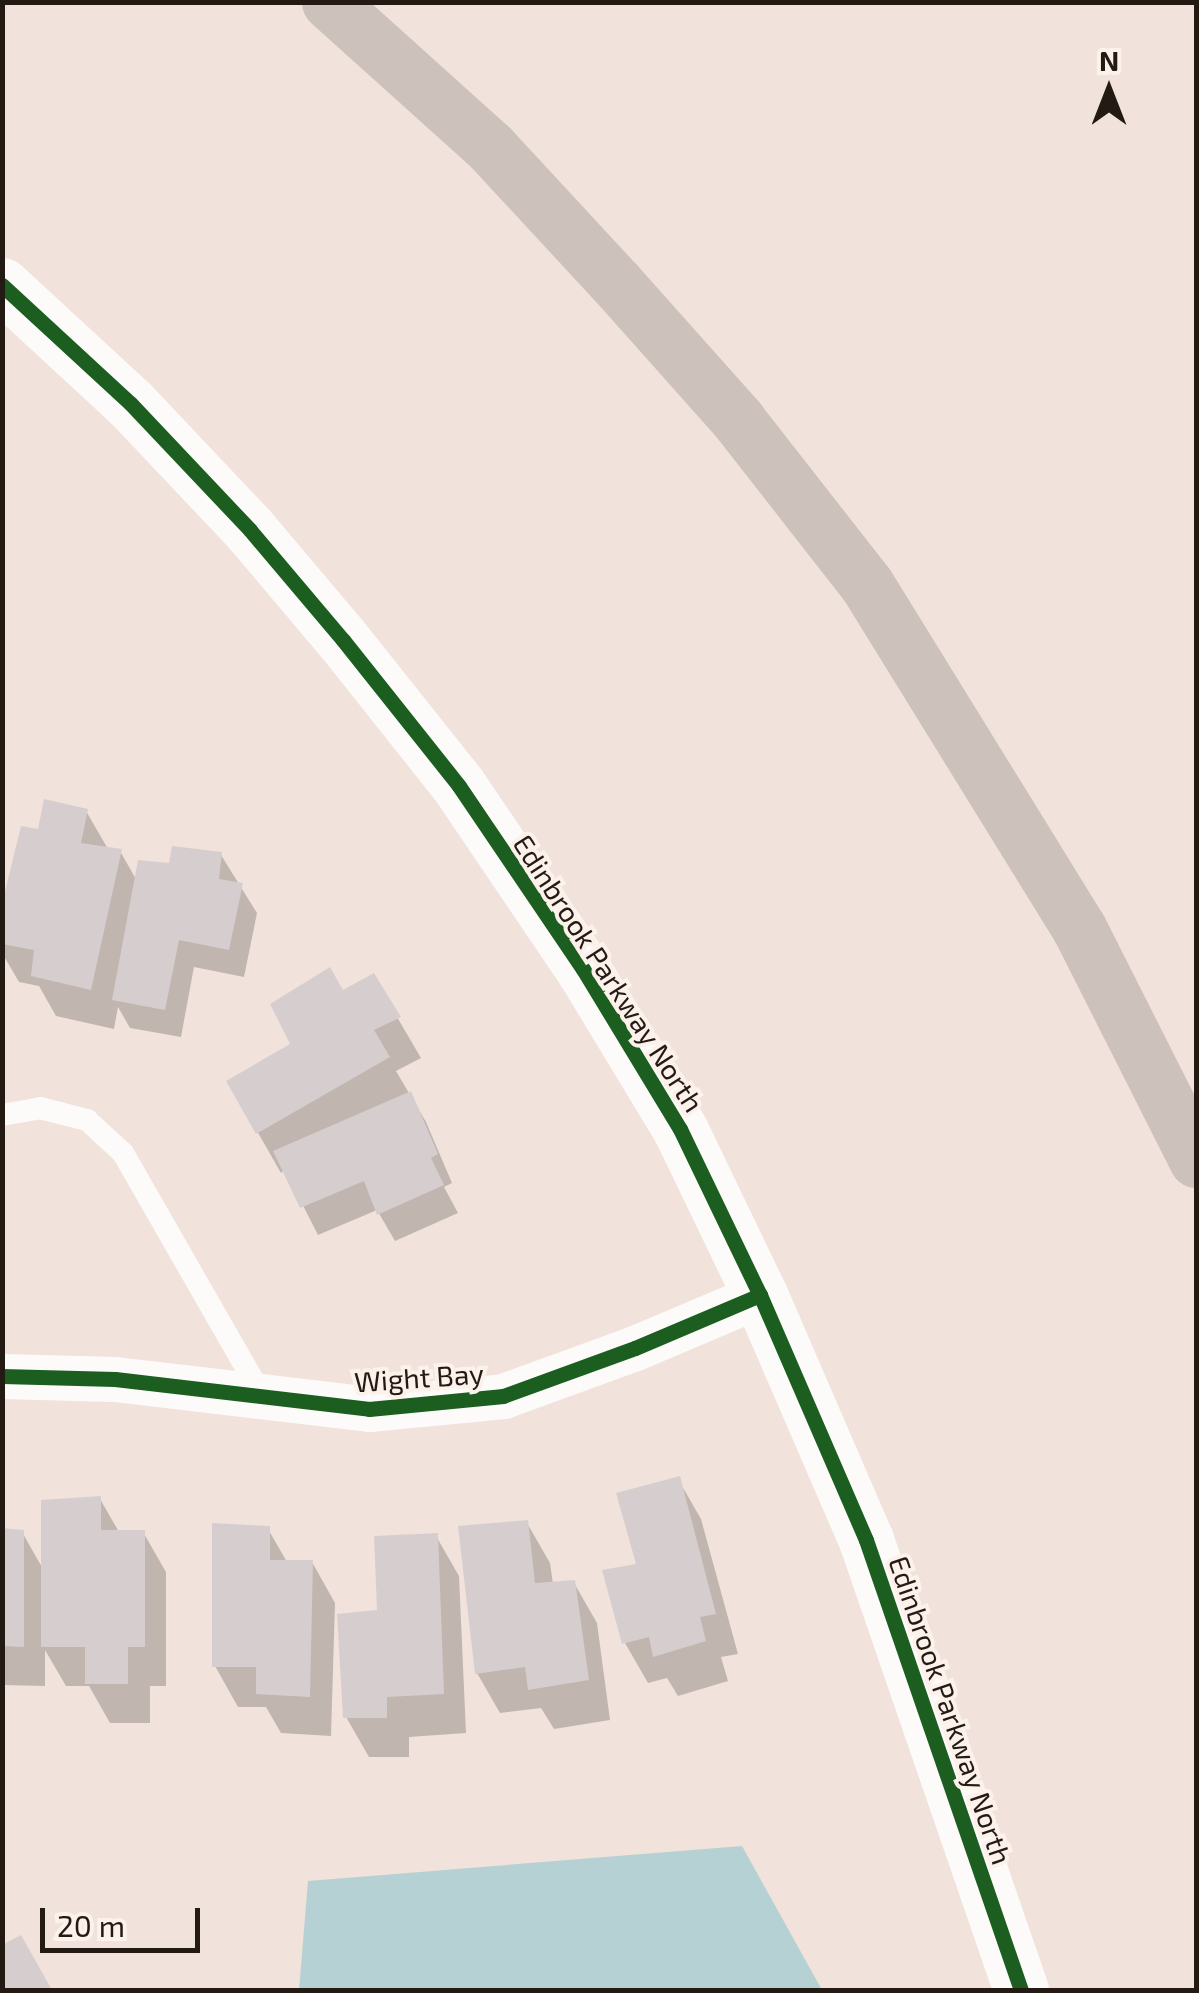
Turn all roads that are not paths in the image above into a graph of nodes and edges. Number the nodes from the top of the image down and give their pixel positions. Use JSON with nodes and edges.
{"nodes":[{"id":1,"x":329,"y":2,"type":"edge"},
{"id":2,"x":2,"y":284,"type":"edge"},
{"id":3,"x":2,"y":1115,"type":"edge"},
{"id":4,"x":1196,"y":1160,"type":"edge"},
{"id":5,"x":760,"y":1295,"type":"junction"},
{"id":6,"x":2,"y":1376,"type":"edge"},
{"id":7,"x":264,"y":1399,"type":"junction"},
{"id":8,"x":1021,"y":1990,"type":"edge"}],
"edges":[{"from":1,"to":4,"type":"highway"},
{"from":2,"to":5,"type":"street","name":"Edinbrook Parkway North"},
{"from":3,"to":7,"type":"lane"},
{"from":5,"to":7,"type":"street","name":"Wight Bay"},
{"from":5,"to":8,"type":"street","name":"Edinbrook Parkway North"},
{"from":6,"to":7,"type":"street","name":"Wight Bay"}]}
